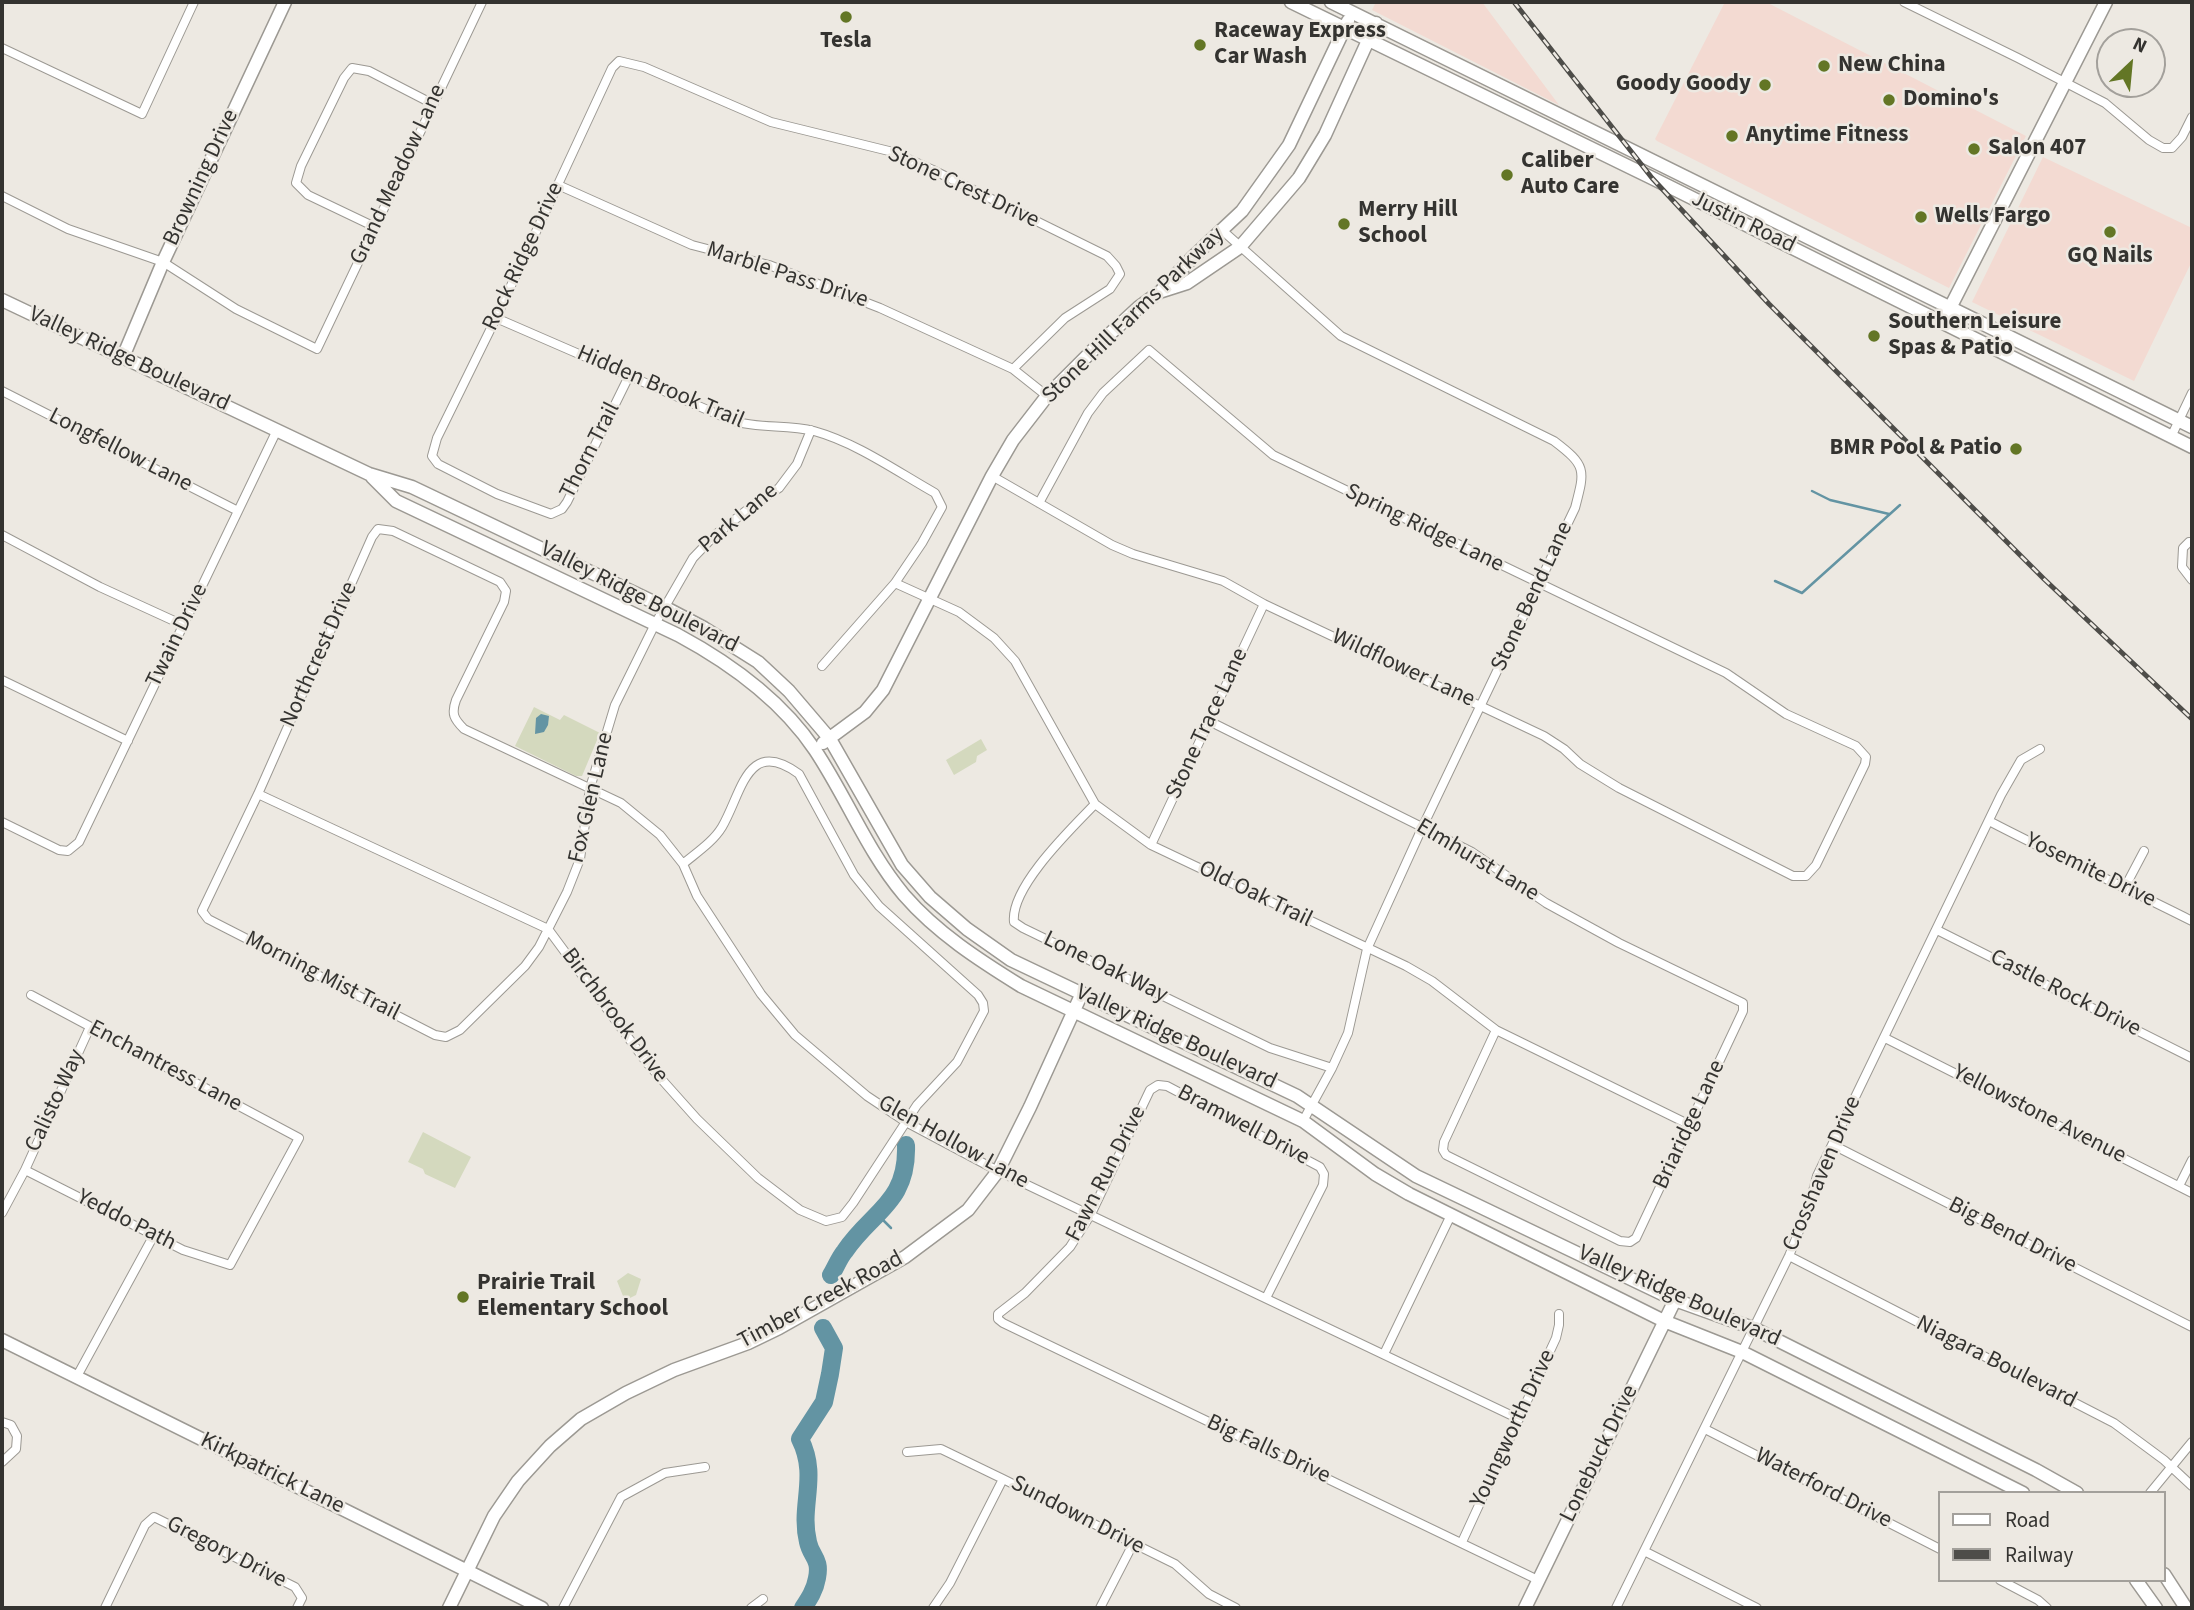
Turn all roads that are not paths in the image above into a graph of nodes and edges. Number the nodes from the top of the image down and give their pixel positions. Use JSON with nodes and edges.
{"nodes":[{"id":1,"x":194,"y":2,"type":"edge"},
{"id":2,"x":285,"y":2,"type":"edge"},
{"id":3,"x":482,"y":2,"type":"edge"},
{"id":4,"x":1291,"y":2,"type":"edge"},
{"id":5,"x":1331,"y":2,"type":"edge"},
{"id":6,"x":1904,"y":2,"type":"edge"},
{"id":7,"x":2106,"y":2,"type":"edge"},
{"id":8,"x":1352,"y":12,"type":"junction"},
{"id":9,"x":1376,"y":23,"type":"junction"},
{"id":10,"x":1345,"y":28,"type":"junction"},
{"id":11,"x":1368,"y":39,"type":"junction"},
{"id":12,"x":2,"y":48,"type":"edge"},
{"id":13,"x":619,"y":61,"type":"joint"},
{"id":14,"x":2064,"y":83,"type":"junction"},
{"id":15,"x":433,"y":104,"type":"junction"},
{"id":16,"x":2192,"y":117,"type":"edge"},
{"id":17,"x":1289,"y":145,"type":"junction"},
{"id":18,"x":1313,"y":156,"type":"junction"},
{"id":19,"x":558,"y":185,"type":"junction"},
{"id":20,"x":2,"y":196,"type":"edge"},
{"id":21,"x":375,"y":227,"type":"junction"},
{"id":22,"x":1223,"y":231,"type":"junction"},
{"id":23,"x":1240,"y":247,"type":"junction"},
{"id":24,"x":163,"y":262,"type":"junction"},
{"id":25,"x":1161,"y":291,"type":"junction"},
{"id":26,"x":2,"y":300,"type":"edge"},
{"id":27,"x":1951,"y":307,"type":"junction"},
{"id":28,"x":496,"y":318,"type":"junction"},
{"id":29,"x":1943,"y":322,"type":"junction"},
{"id":30,"x":123,"y":358,"type":"junction"},
{"id":31,"x":1013,"y":369,"type":"junction"},
{"id":32,"x":2040,"y":370,"type":"junction"},
{"id":33,"x":628,"y":376,"type":"junction"},
{"id":34,"x":2110,"y":386,"type":"junction"},
{"id":35,"x":2,"y":391,"type":"edge"},
{"id":36,"x":2192,"y":393,"type":"edge"},
{"id":37,"x":1047,"y":396,"type":"junction"},
{"id":38,"x":2179,"y":420,"type":"junction"},
{"id":39,"x":2192,"y":427,"type":"edge"},
{"id":40,"x":277,"y":430,"type":"junction"},
{"id":41,"x":810,"y":430,"type":"junction"},
{"id":42,"x":2171,"y":437,"type":"junction"},
{"id":43,"x":2192,"y":447,"type":"edge"},
{"id":44,"x":432,"y":456,"type":"joint"},
{"id":45,"x":369,"y":474,"type":"junction"},
{"id":46,"x":992,"y":476,"type":"junction"},
{"id":47,"x":1039,"y":503,"type":"junction"},
{"id":48,"x":238,"y":511,"type":"junction"},
{"id":49,"x":2,"y":535,"type":"edge"},
{"id":50,"x":2192,"y":542,"type":"edge"},
{"id":51,"x":2192,"y":580,"type":"edge"},
{"id":52,"x":895,"y":583,"type":"junction"},
{"id":53,"x":1540,"y":585,"type":"junction"},
{"id":54,"x":930,"y":599,"type":"junction"},
{"id":55,"x":1265,"y":604,"type":"junction"},
{"id":56,"x":664,"y":607,"type":"junction"},
{"id":57,"x":654,"y":624,"type":"junction"},
{"id":58,"x":183,"y":625,"type":"junction"},
{"id":59,"x":484,"y":642,"type":"joint"},
{"id":60,"x":822,"y":666,"type":"dead end"},
{"id":61,"x":2,"y":680,"type":"edge"},
{"id":62,"x":1482,"y":705,"type":"junction"},
{"id":63,"x":1209,"y":721,"type":"junction"},
{"id":64,"x":830,"y":739,"type":"junction"},
{"id":65,"x":128,"y":741,"type":"junction"},
{"id":66,"x":814,"y":749,"type":"junction"},
{"id":67,"x":2040,"y":749,"type":"dead end"},
{"id":68,"x":590,"y":788,"type":"junction"},
{"id":69,"x":258,"y":794,"type":"junction"},
{"id":70,"x":1095,"y":804,"type":"junction"},
{"id":71,"x":1989,"y":821,"type":"junction"},
{"id":72,"x":2,"y":822,"type":"edge"},
{"id":73,"x":1423,"y":826,"type":"junction"},
{"id":74,"x":1151,"y":845,"type":"junction"},
{"id":75,"x":2144,"y":851,"type":"dead end"},
{"id":76,"x":683,"y":864,"type":"junction"},
{"id":77,"x":1806,"y":876,"type":"joint"},
{"id":78,"x":2125,"y":887,"type":"junction"},
{"id":79,"x":201,"y":911,"type":"joint"},
{"id":80,"x":2192,"y":921,"type":"edge"},
{"id":81,"x":548,"y":929,"type":"junction"},
{"id":82,"x":1937,"y":930,"type":"junction"},
{"id":83,"x":1367,"y":949,"type":"junction"},
{"id":84,"x":1082,"y":993,"type":"junction"},
{"id":85,"x":31,"y":995,"type":"dead end"},
{"id":86,"x":1743,"y":1003,"type":"joint"},
{"id":87,"x":1073,"y":1011,"type":"junction"},
{"id":88,"x":90,"y":1027,"type":"junction"},
{"id":89,"x":1496,"y":1030,"type":"junction"},
{"id":90,"x":446,"y":1037,"type":"joint"},
{"id":91,"x":1885,"y":1038,"type":"junction"},
{"id":92,"x":2192,"y":1058,"type":"edge"},
{"id":93,"x":1332,"y":1068,"type":"junction"},
{"id":94,"x":1158,"y":1085,"type":"joint"},
{"id":95,"x":1312,"y":1105,"type":"junction"},
{"id":96,"x":1303,"y":1121,"type":"junction"},
{"id":97,"x":906,"y":1122,"type":"junction"},
{"id":98,"x":1690,"y":1125,"type":"junction"},
{"id":99,"x":1833,"y":1145,"type":"junction"},
{"id":100,"x":2192,"y":1160,"type":"edge"},
{"id":101,"x":25,"y":1170,"type":"junction"},
{"id":102,"x":998,"y":1171,"type":"junction"},
{"id":103,"x":2179,"y":1186,"type":"junction"},
{"id":104,"x":2192,"y":1193,"type":"edge"},
{"id":105,"x":2,"y":1213,"type":"edge"},
{"id":106,"x":1091,"y":1214,"type":"junction"},
{"id":107,"x":1451,"y":1215,"type":"junction"},
{"id":108,"x":154,"y":1235,"type":"junction"},
{"id":109,"x":1789,"y":1256,"type":"junction"},
{"id":110,"x":230,"y":1265,"type":"joint"},
{"id":111,"x":1266,"y":1298,"type":"junction"},
{"id":112,"x":1675,"y":1300,"type":"junction"},
{"id":113,"x":1559,"y":1314,"type":"dead end"},
{"id":114,"x":999,"y":1320,"type":"joint"},
{"id":115,"x":1664,"y":1321,"type":"junction"},
{"id":116,"x":2192,"y":1327,"type":"edge"},
{"id":117,"x":1753,"y":1328,"type":"junction"},
{"id":118,"x":2,"y":1340,"type":"edge"},
{"id":119,"x":1742,"y":1352,"type":"junction"},
{"id":120,"x":1384,"y":1354,"type":"junction"},
{"id":121,"x":76,"y":1378,"type":"junction"},
{"id":122,"x":1519,"y":1419,"type":"junction"},
{"id":123,"x":2,"y":1422,"type":"edge"},
{"id":124,"x":1704,"y":1429,"type":"junction"},
{"id":125,"x":2192,"y":1442,"type":"edge"},
{"id":126,"x":907,"y":1452,"type":"dead end"},
{"id":127,"x":2,"y":1462,"type":"edge"},
{"id":128,"x":2172,"y":1466,"type":"junction"},
{"id":129,"x":705,"y":1468,"type":"dead end"},
{"id":130,"x":1003,"y":1479,"type":"junction"},
{"id":131,"x":2192,"y":1486,"type":"edge"},
{"id":132,"x":2019,"y":1491,"type":"edge"},
{"id":133,"x":2073,"y":1491,"type":"edge"},
{"id":134,"x":2152,"y":1491,"type":"edge"},
{"id":135,"x":1461,"y":1542,"type":"junction"},
{"id":136,"x":1133,"y":1544,"type":"junction"},
{"id":137,"x":1938,"y":1548,"type":"edge"},
{"id":138,"x":1644,"y":1551,"type":"junction"},
{"id":139,"x":467,"y":1571,"type":"junction"},
{"id":140,"x":2166,"y":1577,"type":"edge"},
{"id":141,"x":1538,"y":1580,"type":"junction"},
{"id":142,"x":2004,"y":1582,"type":"edge"},
{"id":143,"x":2137,"y":1582,"type":"edge"},
{"id":144,"x":763,"y":1599,"type":"dead end"},
{"id":145,"x":105,"y":1608,"type":"edge"},
{"id":146,"x":297,"y":1608,"type":"edge"},
{"id":147,"x":449,"y":1608,"type":"edge"},
{"id":148,"x":542,"y":1608,"type":"edge"},
{"id":149,"x":563,"y":1608,"type":"edge"},
{"id":150,"x":751,"y":1608,"type":"edge"},
{"id":151,"x":933,"y":1608,"type":"edge"},
{"id":152,"x":1100,"y":1608,"type":"edge"},
{"id":153,"x":1236,"y":1608,"type":"edge"},
{"id":154,"x":1525,"y":1608,"type":"edge"},
{"id":155,"x":1616,"y":1608,"type":"edge"},
{"id":156,"x":1757,"y":1608,"type":"edge"},
{"id":157,"x":2047,"y":1608,"type":"edge"},
{"id":158,"x":2155,"y":1608,"type":"edge"},
{"id":159,"x":2186,"y":1608,"type":"edge"}],
"edges":[{"from":1,"to":12,"type":"street"},
{"from":2,"to":24,"type":"main road","name":"Browning Drive"},
{"from":3,"to":15,"type":"street","name":"Grand Meadow Lane"},
{"from":4,"to":10,"type":"main road","name":"Justin Road"},
{"from":5,"to":8,"type":"main road","name":"Justin Road"},
{"from":6,"to":14,"type":"street"},
{"from":7,"to":14,"type":"main road"},
{"from":8,"to":9,"type":"main road","name":"Justin Road"},
{"from":8,"to":10,"type":"main road","name":"Stone Hill Farms Parkway"},
{"from":9,"to":11,"type":"main road"},
{"from":9,"to":27,"type":"main road","name":"Justin Road"},
{"from":10,"to":11,"type":"main road","name":"Justin Road"},
{"from":10,"to":17,"type":"main road","name":"Stone Hill Farms Parkway"},
{"from":11,"to":18,"type":"main road"},
{"from":11,"to":29,"type":"main road","name":"Justin Road"},
{"from":13,"to":19,"type":"street","name":"Rock Ridge Drive"},
{"from":13,"to":31,"type":"street","name":"Stone Crest Drive"},
{"from":14,"to":16,"type":"street"},
{"from":14,"to":27,"type":"main road"},
{"from":15,"to":21,"type":"street","name":"Grand Meadow Lane"},
{"from":15,"to":21,"type":"street"},
{"from":17,"to":18,"type":"main road"},
{"from":17,"to":22,"type":"main road","name":"Stone Hill Farms Parkway"},
{"from":18,"to":23,"type":"main road"},
{"from":19,"to":28,"type":"street","name":"Rock Ridge Drive"},
{"from":19,"to":31,"type":"street","name":"Marble Pass Drive"},
{"from":20,"to":24,"type":"street"},
{"from":21,"to":24,"type":"street","name":"Grand Meadow Lane"},
{"from":22,"to":23,"type":"street","name":"Stone Bend Lane"},
{"from":22,"to":25,"type":"main road","name":"Stone Hill Farms Parkway"},
{"from":23,"to":25,"type":"main road"},
{"from":23,"to":53,"type":"street","name":"Stone Bend Lane"},
{"from":24,"to":30,"type":"main road","name":"Browning Drive"},
{"from":25,"to":37,"type":"main road","name":"Stone Hill Farms Parkway"},
{"from":26,"to":30,"type":"main road","name":"Valley Ridge Boulevard"},
{"from":27,"to":29,"type":"main road"},
{"from":27,"to":34,"type":"main road","name":"Justin Road"},
{"from":28,"to":33,"type":"street","name":"Hidden Brook Trail"},
{"from":28,"to":44,"type":"street","name":"Rock Ridge Drive"},
{"from":29,"to":32,"type":"main road","name":"Justin Road"},
{"from":30,"to":40,"type":"main road","name":"Valley Ridge Boulevard"},
{"from":31,"to":37,"type":"street","name":"Marble Pass Drive"},
{"from":32,"to":34,"type":"main road"},
{"from":32,"to":42,"type":"main road","name":"Justin Road"},
{"from":33,"to":41,"type":"street","name":"Hidden Brook Trail"},
{"from":33,"to":44,"type":"street","name":"Thorn Trail"},
{"from":34,"to":38,"type":"main road","name":"Justin Road"},
{"from":35,"to":48,"type":"street","name":"Longfellow Lane"},
{"from":36,"to":38,"type":"street"},
{"from":37,"to":46,"type":"main road","name":"Stone Hill Farms Parkway"},
{"from":38,"to":39,"type":"main road","name":"Justin Road"},
{"from":38,"to":42,"type":"street"},
{"from":40,"to":45,"type":"main road","name":"Valley Ridge Boulevard"},
{"from":40,"to":48,"type":"street","name":"Twain Drive"},
{"from":41,"to":52,"type":"street","name":"Hidden Brook Trail"},
{"from":41,"to":56,"type":"street","name":"Park Lane"},
{"from":42,"to":43,"type":"main road","name":"Justin Road"},
{"from":45,"to":56,"type":"main road","name":"Valley Ridge Boulevard"},
{"from":45,"to":57,"type":"main road","name":"Valley Ridge Boulevard"},
{"from":46,"to":47,"type":"street","name":"Wildflower Lane"},
{"from":46,"to":54,"type":"main road","name":"Stone Hill Farms Parkway"},
{"from":47,"to":53,"type":"street","name":"Spring Ridge Lane"},
{"from":47,"to":55,"type":"street","name":"Wildflower Lane"},
{"from":48,"to":58,"type":"street","name":"Twain Drive"},
{"from":49,"to":58,"type":"street"},
{"from":50,"to":51,"type":"street"},
{"from":52,"to":54,"type":"street","name":"Old Oak Trail"},
{"from":52,"to":60,"type":"street"},
{"from":53,"to":62,"type":"street","name":"Stone Bend Lane"},
{"from":53,"to":77,"type":"street","name":"Spring Ridge Lane"},
{"from":54,"to":64,"type":"main road","name":"Stone Hill Farms Parkway"},
{"from":54,"to":70,"type":"street","name":"Old Oak Trail"},
{"from":55,"to":62,"type":"street","name":"Wildflower Lane"},
{"from":55,"to":63,"type":"street","name":"Stone Trace Lane"},
{"from":56,"to":57,"type":"street","name":"Fox Glen Lane"},
{"from":56,"to":64,"type":"main road","name":"Valley Ridge Boulevard"},
{"from":57,"to":66,"type":"main road","name":"Valley Ridge Boulevard"},
{"from":57,"to":68,"type":"street","name":"Fox Glen Lane"},
{"from":58,"to":65,"type":"street","name":"Twain Drive"},
{"from":59,"to":68,"type":"street","name":"Glen Hollow Lane"},
{"from":59,"to":69,"type":"street","name":"Northcrest Drive"},
{"from":61,"to":65,"type":"street"},
{"from":62,"to":73,"type":"street","name":"Stone Bend Lane"},
{"from":62,"to":77,"type":"street","name":"Wildflower Lane"},
{"from":63,"to":73,"type":"street","name":"Elmhurst Lane"},
{"from":63,"to":74,"type":"street","name":"Stone Trace Lane"},
{"from":64,"to":66,"type":"main road","name":"Stone Hill Farms Parkway"},
{"from":64,"to":84,"type":"main road","name":"Valley Ridge Boulevard"},
{"from":65,"to":72,"type":"street","name":"Twain Drive"},
{"from":66,"to":87,"type":"main road","name":"Valley Ridge Boulevard"},
{"from":67,"to":71,"type":"street","name":"Crosshaven Drive"},
{"from":68,"to":76,"type":"street","name":"Glen Hollow Lane"},
{"from":68,"to":81,"type":"street","name":"Fox Glen Lane"},
{"from":69,"to":79,"type":"street","name":"Northcrest Drive"},
{"from":69,"to":81,"type":"street","name":"Birchbrook Drive"},
{"from":70,"to":74,"type":"street","name":"Old Oak Trail"},
{"from":70,"to":93,"type":"street","name":"Lone Oak Way"},
{"from":71,"to":78,"type":"street","name":"Yosemite Drive"},
{"from":71,"to":82,"type":"street","name":"Crosshaven Drive"},
{"from":73,"to":83,"type":"street","name":"Stone Bend Lane"},
{"from":73,"to":86,"type":"street","name":"Elmhurst Lane"},
{"from":74,"to":83,"type":"street","name":"Old Oak Trail"},
{"from":75,"to":78,"type":"street"},
{"from":76,"to":97,"type":"street","name":"Glen Hollow Lane"},
{"from":76,"to":97,"type":"street","name":"Birchbrook Drive"},
{"from":78,"to":80,"type":"street","name":"Yosemite Drive"},
{"from":79,"to":90,"type":"street","name":"Morning Mist Trail"},
{"from":81,"to":90,"type":"street","name":"Fox Glen Lane"},
{"from":81,"to":97,"type":"street","name":"Birchbrook Drive"},
{"from":82,"to":91,"type":"street","name":"Crosshaven Drive"},
{"from":82,"to":92,"type":"street","name":"Castle Rock Drive"},
{"from":83,"to":89,"type":"street","name":"Old Oak Trail"},
{"from":83,"to":93,"type":"street","name":"Stone Bend Lane"},
{"from":84,"to":87,"type":"main road","name":"Timber Creek Road"},
{"from":84,"to":95,"type":"main road","name":"Valley Ridge Boulevard"},
{"from":85,"to":88,"type":"street","name":"Enchantress Lane"},
{"from":86,"to":98,"type":"street","name":"Briaridge Lane"},
{"from":87,"to":96,"type":"main road","name":"Valley Ridge Boulevard"},
{"from":87,"to":102,"type":"main road","name":"Timber Creek Road"},
{"from":88,"to":101,"type":"street","name":"Calisto Way"},
{"from":88,"to":110,"type":"street","name":"Enchantress Lane"},
{"from":89,"to":98,"type":"street","name":"Old Oak Trail"},
{"from":89,"to":98,"type":"street","name":"Briaridge Lane"},
{"from":91,"to":99,"type":"street","name":"Crosshaven Drive"},
{"from":91,"to":103,"type":"street","name":"Yellowstone Avenue"},
{"from":93,"to":95,"type":"street","name":"Stone Bend Lane"},
{"from":94,"to":106,"type":"street","name":"Fawn Run Drive"},
{"from":94,"to":111,"type":"street","name":"Bramwell Drive"},
{"from":95,"to":96,"type":"street","name":"Stone Bend Lane"},
{"from":95,"to":112,"type":"main road","name":"Valley Ridge Boulevard"},
{"from":96,"to":107,"type":"main road","name":"Valley Ridge Boulevard"},
{"from":97,"to":102,"type":"street","name":"Glen Hollow Lane"},
{"from":99,"to":109,"type":"street","name":"Crosshaven Drive"},
{"from":99,"to":116,"type":"street","name":"Big Bend Drive"},
{"from":100,"to":103,"type":"street"},
{"from":101,"to":105,"type":"street","name":"Calisto Way"},
{"from":101,"to":108,"type":"street","name":"Yeddo Path"},
{"from":102,"to":106,"type":"street","name":"Glen Hollow Lane"},
{"from":102,"to":139,"type":"main road","name":"Timber Creek Road"},
{"from":103,"to":104,"type":"street","name":"Yellowstone Avenue"},
{"from":106,"to":111,"type":"street","name":"Glen Hollow Lane"},
{"from":106,"to":114,"type":"street","name":"Fawn Run Drive"},
{"from":107,"to":115,"type":"main road","name":"Valley Ridge Boulevard"},
{"from":107,"to":120,"type":"street"},
{"from":108,"to":110,"type":"street","name":"Yeddo Path"},
{"from":108,"to":121,"type":"street"},
{"from":109,"to":117,"type":"street","name":"Crosshaven Drive"},
{"from":109,"to":128,"type":"street","name":"Niagara Boulevard"},
{"from":111,"to":120,"type":"street","name":"Glen Hollow Lane"},
{"from":112,"to":115,"type":"main road","name":"Lonebuck Drive"},
{"from":112,"to":117,"type":"main road","name":"Valley Ridge Boulevard"},
{"from":113,"to":122,"type":"street","name":"Youngworth Drive"},
{"from":114,"to":135,"type":"street","name":"Big Falls Drive"},
{"from":115,"to":119,"type":"main road","name":"Valley Ridge Boulevard"},
{"from":115,"to":141,"type":"main road","name":"Lonebuck Drive"},
{"from":117,"to":119,"type":"street","name":"Crosshaven Drive"},
{"from":117,"to":133,"type":"main road","name":"Valley Ridge Boulevard"},
{"from":118,"to":121,"type":"main road","name":"Kirkpatrick Lane"},
{"from":119,"to":124,"type":"street","name":"Crosshaven Drive"},
{"from":119,"to":132,"type":"main road","name":"Valley Ridge Boulevard"},
{"from":120,"to":122,"type":"street","name":"Glen Hollow Lane"},
{"from":121,"to":139,"type":"main road","name":"Kirkpatrick Lane"},
{"from":122,"to":135,"type":"street","name":"Youngworth Drive"},
{"from":123,"to":127,"type":"street"},
{"from":124,"to":137,"type":"street","name":"Waterford Drive"},
{"from":124,"to":138,"type":"street","name":"Crosshaven Drive"},
{"from":125,"to":128,"type":"street"},
{"from":126,"to":130,"type":"street","name":"Sundown Drive"},
{"from":128,"to":131,"type":"street","name":"Niagara Boulevard"},
{"from":128,"to":134,"type":"street"},
{"from":129,"to":149,"type":"street"},
{"from":130,"to":136,"type":"street","name":"Sundown Drive"},
{"from":130,"to":151,"type":"street"},
{"from":135,"to":141,"type":"street","name":"Big Falls Drive"},
{"from":136,"to":152,"type":"street"},
{"from":136,"to":153,"type":"street","name":"Sundown Drive"},
{"from":138,"to":155,"type":"street","name":"Crosshaven Drive"},
{"from":138,"to":156,"type":"street"},
{"from":139,"to":147,"type":"main road","name":"Timber Creek Road"},
{"from":139,"to":148,"type":"main road","name":"Kirkpatrick Lane"},
{"from":140,"to":159,"type":"main road"},
{"from":141,"to":154,"type":"main road","name":"Lonebuck Drive"},
{"from":142,"to":157,"type":"street"},
{"from":143,"to":158,"type":"main road"},
{"from":144,"to":150,"type":"street"},
{"from":145,"to":146,"type":"street","name":"Gregory Drive"}]}
